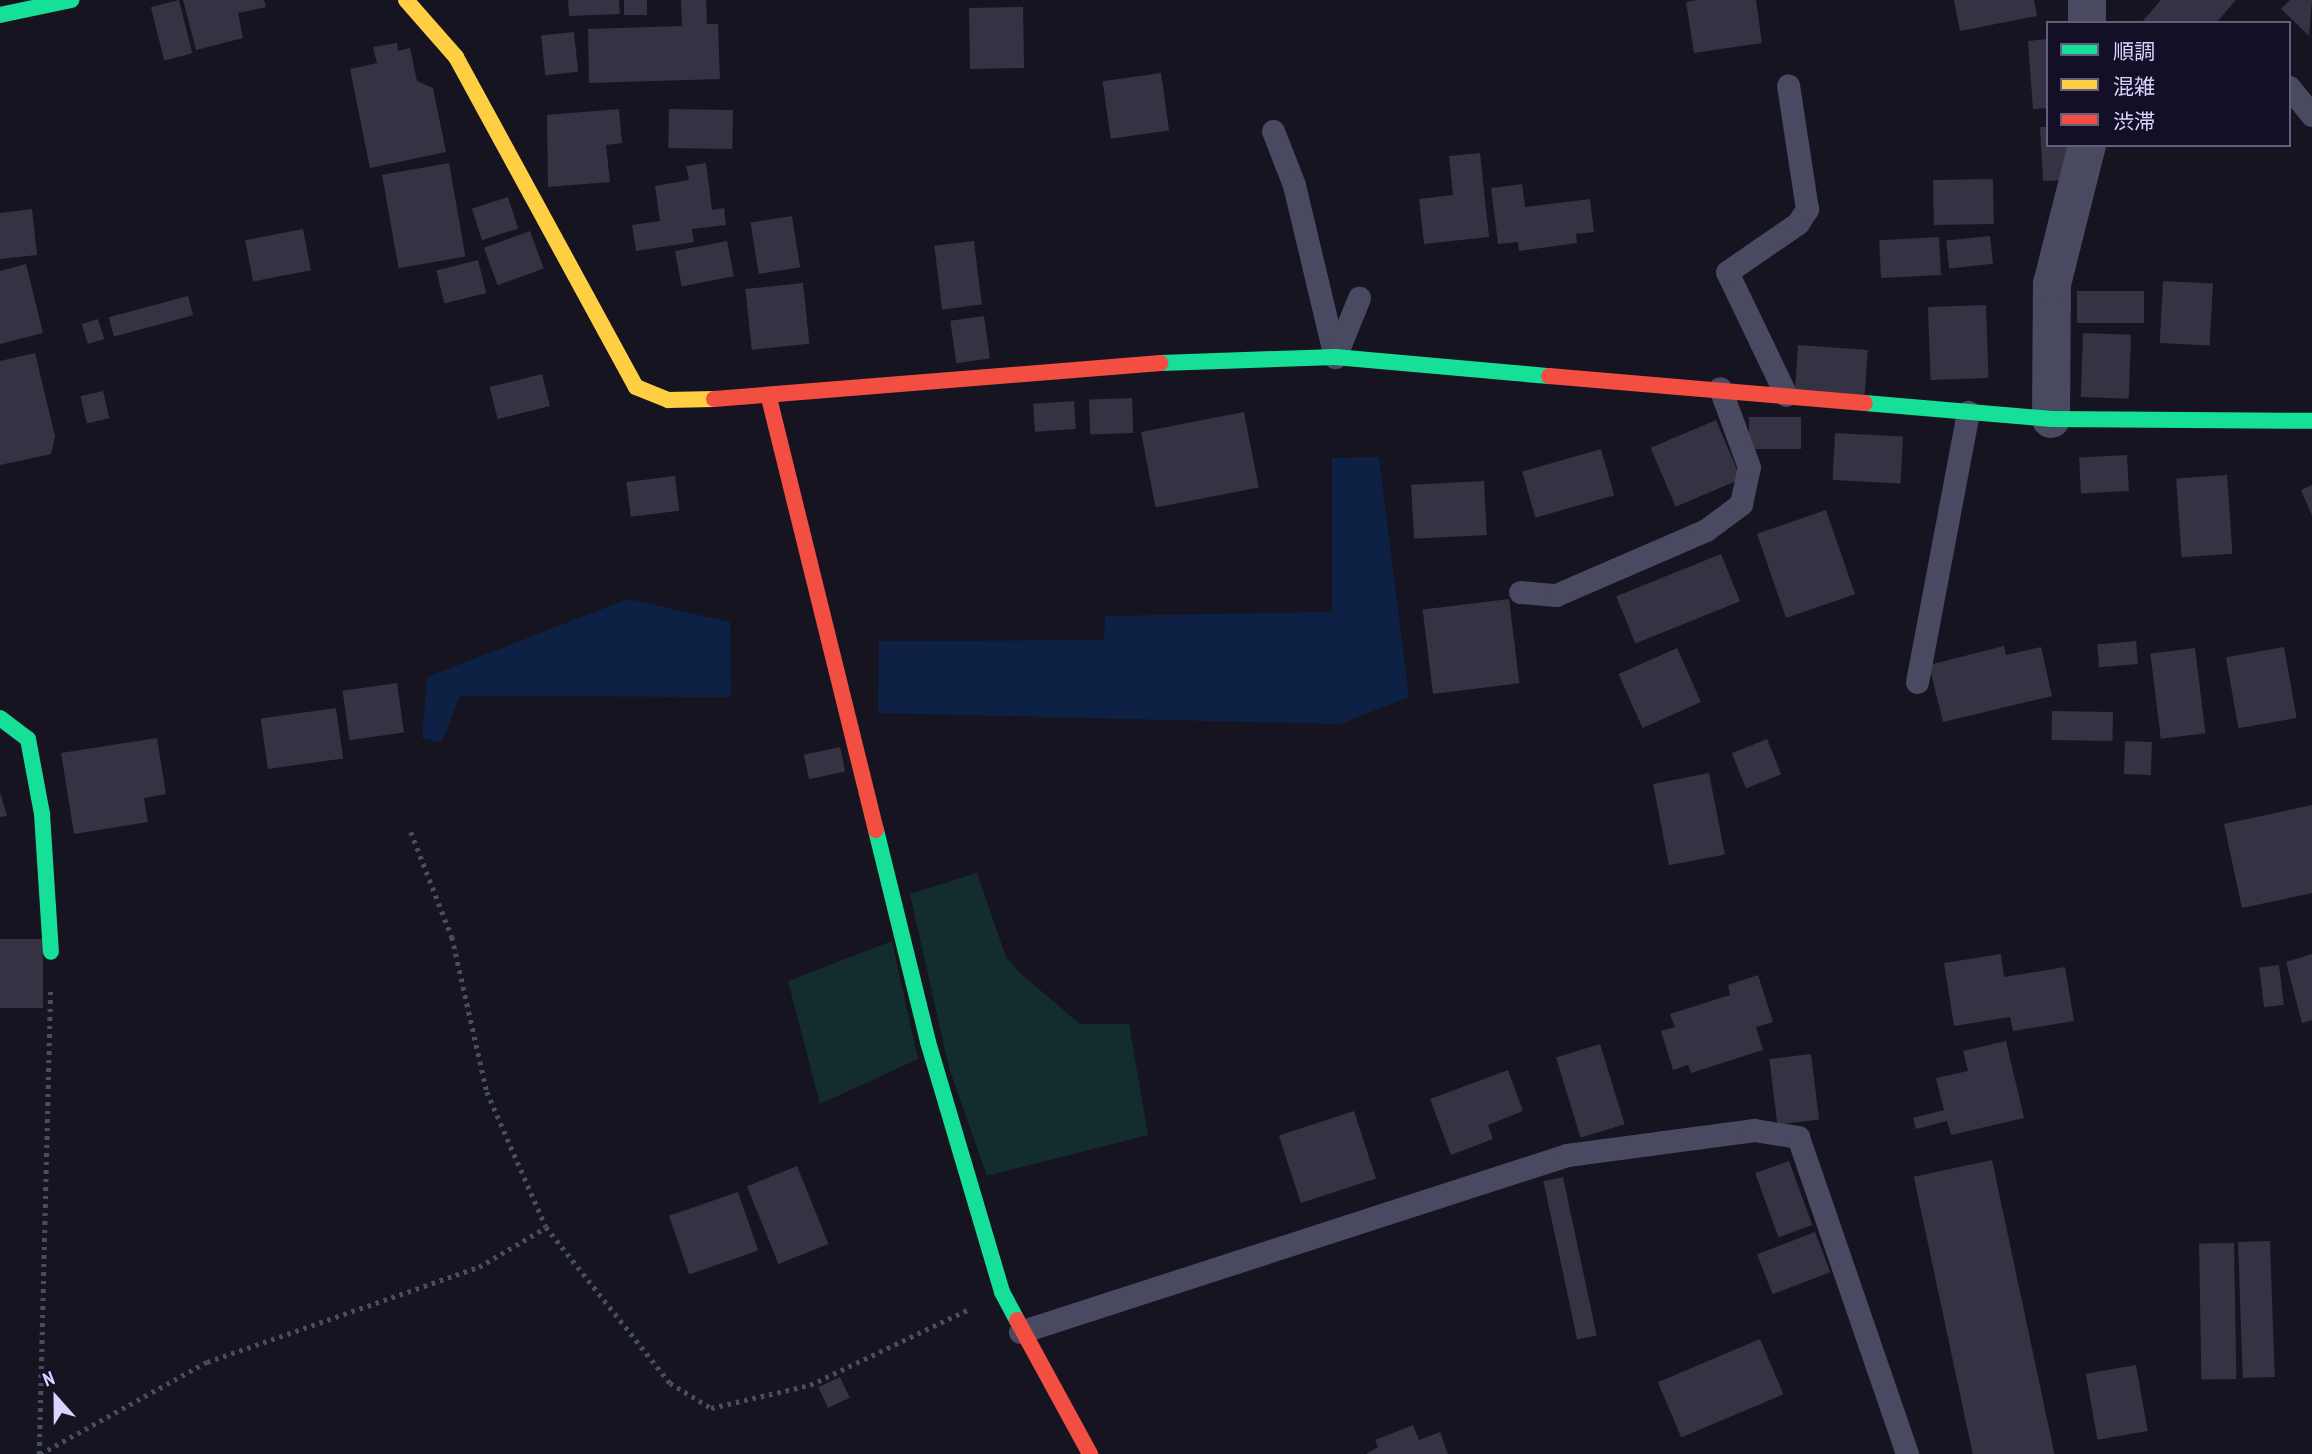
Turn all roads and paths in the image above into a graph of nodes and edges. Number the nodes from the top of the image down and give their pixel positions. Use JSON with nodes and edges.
{"nodes":[{"id":1,"x":71,"y":0,"type":"edge"},
{"id":2,"x":406,"y":0,"type":"edge"},
{"id":3,"x":2087,"y":0,"type":"edge"},
{"id":4,"x":0,"y":15,"type":"edge"},
{"id":5,"x":2087,"y":21,"type":"edge"},
{"id":6,"x":1788,"y":85,"type":"dead end"},
{"id":7,"x":2291,"y":89,"type":"edge"},
{"id":8,"x":2312,"y":115,"type":"edge"},
{"id":9,"x":1273,"y":131,"type":"dead end"},
{"id":10,"x":2086,"y":147,"type":"edge"},
{"id":11,"x":1359,"y":298,"type":"dead end"},
{"id":12,"x":1335,"y":357,"type":"junction"},
{"id":13,"x":1720,"y":388,"type":"junction"},
{"id":14,"x":1786,"y":395,"type":"junction"},
{"id":15,"x":769,"y":398,"type":"junction"},
{"id":16,"x":1968,"y":412,"type":"junction"},
{"id":17,"x":2051,"y":419,"type":"junction"},
{"id":18,"x":2312,"y":421,"type":"edge"},
{"id":19,"x":1520,"y":592,"type":"dead end"},
{"id":20,"x":1917,"y":682,"type":"dead end"},
{"id":21,"x":0,"y":718,"type":"edge"},
{"id":22,"x":411,"y":832,"type":"dead end"},
{"id":23,"x":51,"y":952,"type":"joint"},
{"id":24,"x":546,"y":1227,"type":"junction"},
{"id":25,"x":1002,"y":1293,"type":"junction"},
{"id":26,"x":1020,"y":1332,"type":"junction"},
{"id":27,"x":39,"y":1454,"type":"edge"},
{"id":28,"x":1090,"y":1454,"type":"edge"},
{"id":29,"x":1907,"y":1454,"type":"edge"}],
"edges":[{"from":1,"to":4,"type":"street"},
{"from":2,"to":15,"type":"street"},
{"from":3,"to":5,"type":"street"},
{"from":6,"to":14,"type":"lane"},
{"from":7,"to":8,"type":"lane"},
{"from":9,"to":12,"type":"lane"},
{"from":10,"to":17,"type":"street"},
{"from":11,"to":12,"type":"lane"},
{"from":12,"to":13,"type":"street"},
{"from":12,"to":15,"type":"street"},
{"from":13,"to":14,"type":"street"},
{"from":13,"to":19,"type":"lane"},
{"from":14,"to":16,"type":"street"},
{"from":15,"to":25,"type":"street"},
{"from":16,"to":17,"type":"street"},
{"from":16,"to":20,"type":"lane"},
{"from":17,"to":18,"type":"street"},
{"from":21,"to":23,"type":"street"},
{"from":22,"to":24,"type":"path"},
{"from":23,"to":27,"type":"path"},
{"from":24,"to":25,"type":"path"},
{"from":24,"to":27,"type":"path"},
{"from":25,"to":26,"type":"street"},
{"from":26,"to":28,"type":"street"},
{"from":26,"to":29,"type":"lane"}]}
